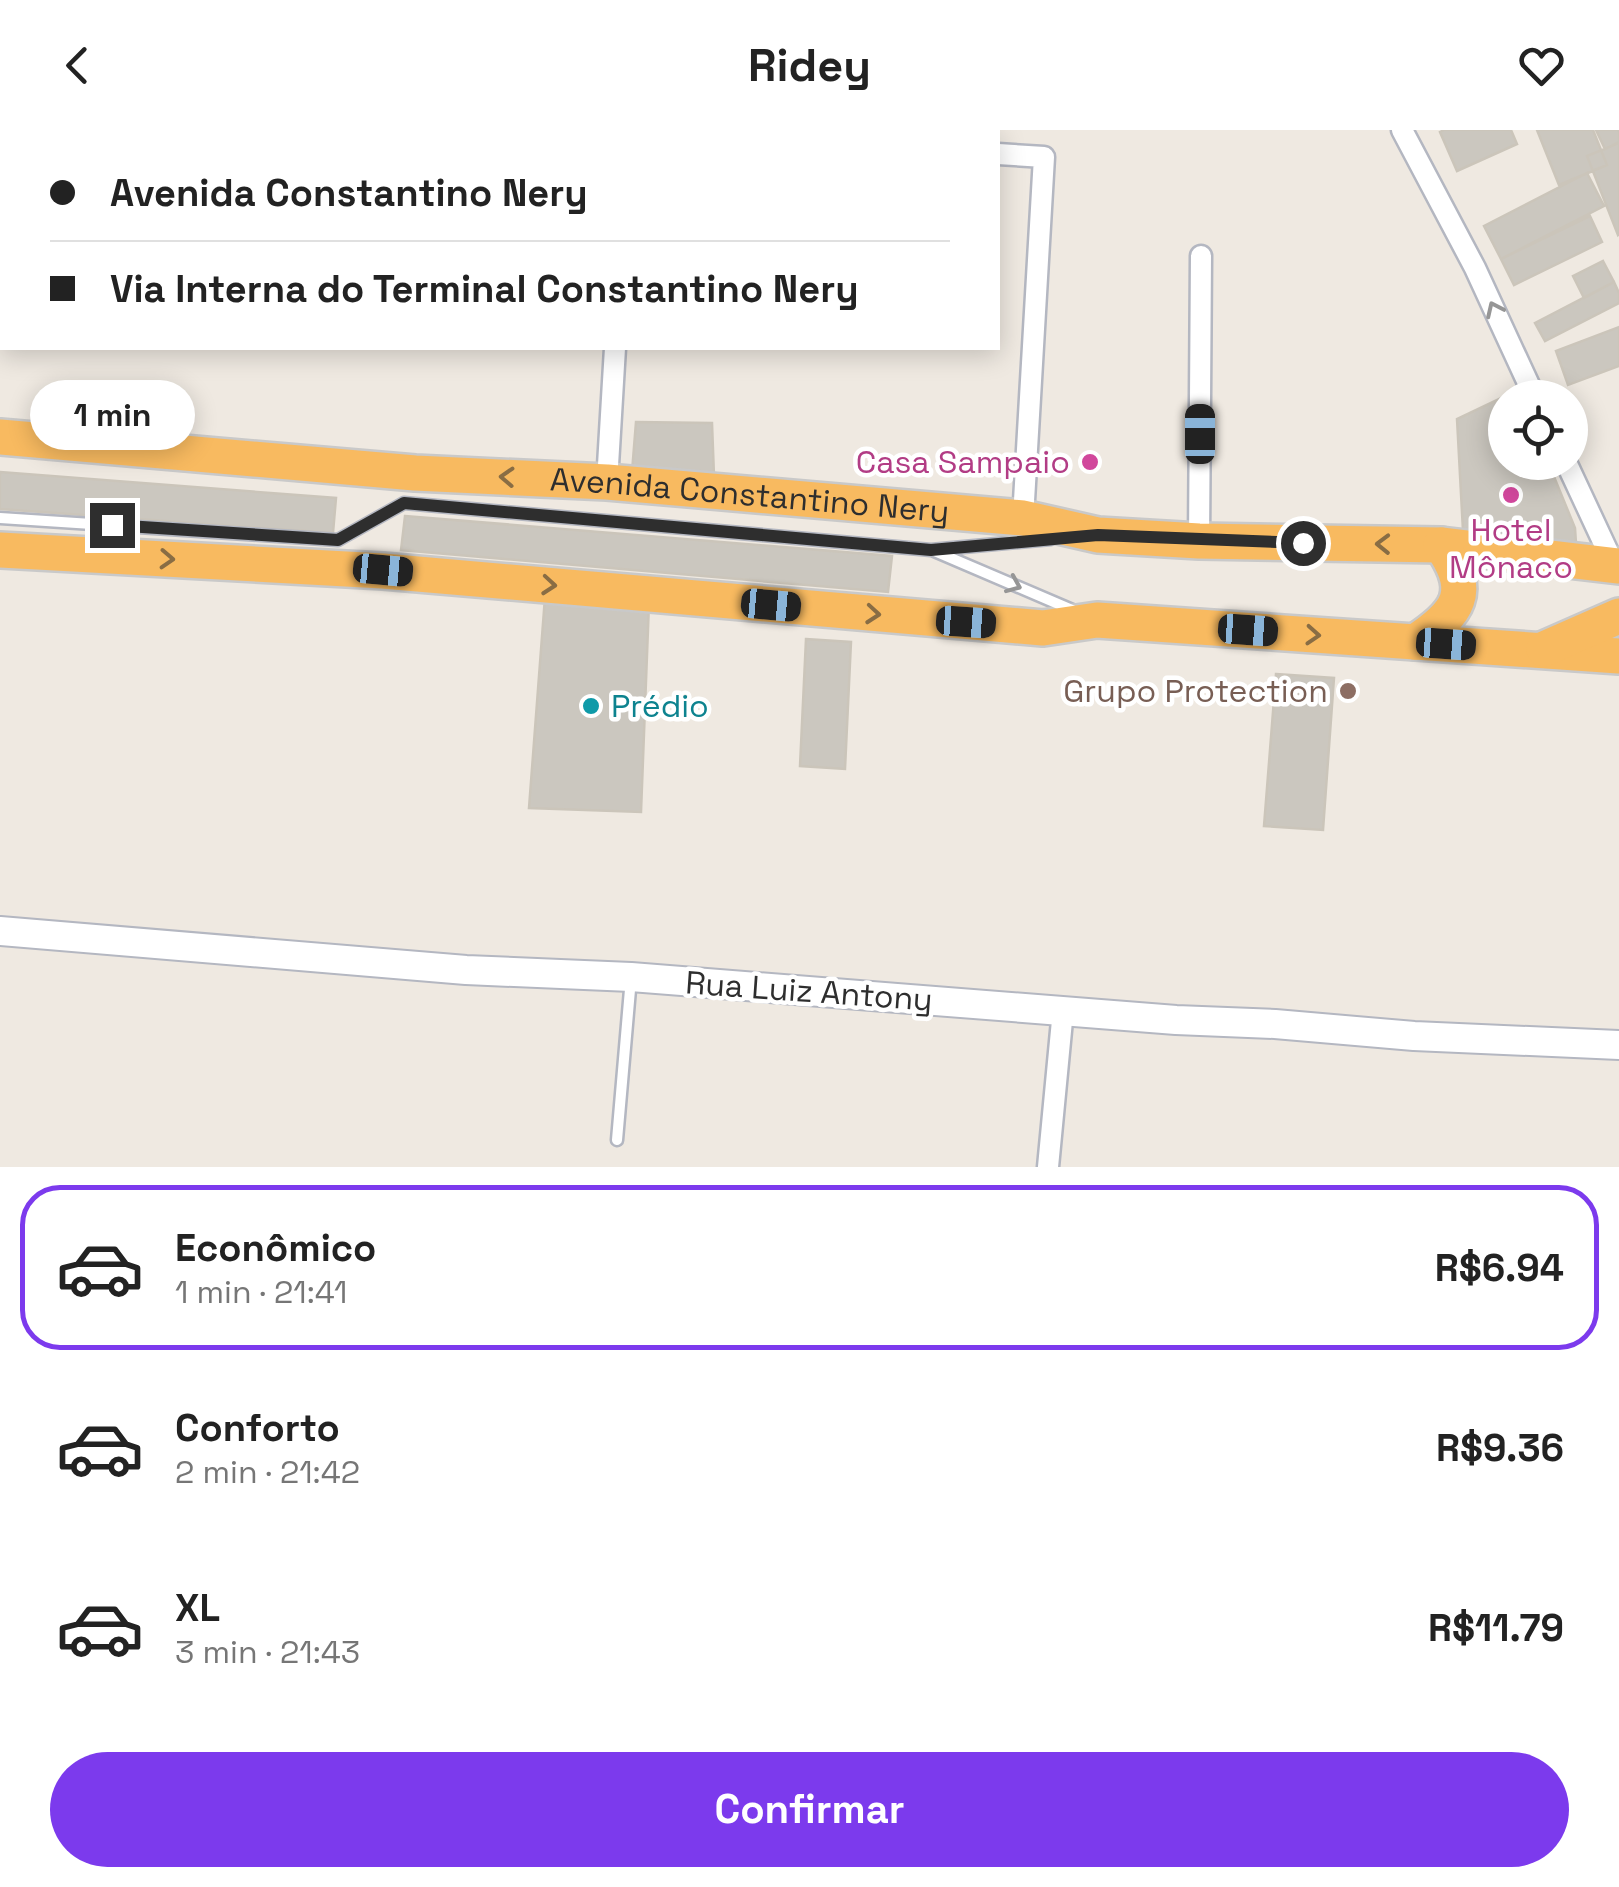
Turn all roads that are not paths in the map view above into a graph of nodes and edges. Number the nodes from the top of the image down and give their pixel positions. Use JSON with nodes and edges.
{"nodes":[{"id":1,"x":1402,"y":130,"type":"edge"},
{"id":2,"x":1000,"y":154,"type":"edge"},
{"id":3,"x":1201,"y":256,"type":"dead end"},
{"id":4,"x":616,"y":350,"type":"edge"},
{"id":5,"x":1528,"y":380,"type":"edge"},
{"id":6,"x":0,"y":437,"type":"edge"},
{"id":7,"x":1575,"y":480,"type":"edge"},
{"id":8,"x":608,"y":482,"type":"junction"},
{"id":9,"x":0,"y":518,"type":"edge"},
{"id":10,"x":1023,"y":518,"type":"junction"},
{"id":11,"x":1098,"y":535,"type":"junction"},
{"id":12,"x":1199,"y":541,"type":"junction"},
{"id":13,"x":1442,"y":545,"type":"junction"},
{"id":14,"x":0,"y":550,"type":"edge"},
{"id":15,"x":931,"y":550,"type":"junction"},
{"id":16,"x":1616,"y":565,"type":"edge"},
{"id":17,"x":1619,"y":616,"type":"edge"},
{"id":18,"x":1098,"y":620,"type":"junction"},
{"id":19,"x":1415,"y":642,"type":"junction"},
{"id":20,"x":1538,"y":652,"type":"junction"},
{"id":21,"x":1619,"y":656,"type":"edge"},
{"id":22,"x":0,"y":931,"type":"edge"},
{"id":23,"x":631,"y":976,"type":"junction"},
{"id":24,"x":1062,"y":1010,"type":"junction"},
{"id":25,"x":1619,"y":1045,"type":"edge"},
{"id":26,"x":617,"y":1140,"type":"dead end"},
{"id":27,"x":1048,"y":1167,"type":"edge"}],
"edges":[{"from":5,"to":1,"type":"street","one_way":true},
{"from":2,"to":10,"type":"street"},
{"from":3,"to":12,"type":"street"},
{"from":4,"to":8,"type":"street"},
{"from":8,"to":6,"type":"highway","name":"Avenida Constantino Nery","one_way":true},
{"from":7,"to":16,"type":"street"},
{"from":8,"to":10,"type":"highway","name":"Avenida Constantino Nery"},
{"from":9,"to":15,"type":"lane"},
{"from":10,"to":11,"type":"highway","name":"Avenida Constantino Nery"},
{"from":11,"to":12,"type":"highway","name":"Avenida Constantino Nery"},
{"from":11,"to":15,"type":"lane"},
{"from":13,"to":12,"type":"highway","name":"Avenida Constantino Nery","one_way":true},
{"from":13,"to":16,"type":"highway","name":"Avenida Constantino Nery"},
{"from":13,"to":19,"type":"highway"},
{"from":14,"to":18,"type":"highway","one_way":true},
{"from":15,"to":18,"type":"lane","one_way":true},
{"from":17,"to":20,"type":"highway"},
{"from":18,"to":19,"type":"highway","one_way":true},
{"from":19,"to":20,"type":"highway"},
{"from":20,"to":21,"type":"highway"},
{"from":22,"to":23,"type":"street","name":"Rua Luiz Antony"},
{"from":23,"to":24,"type":"street","name":"Rua Luiz Antony"},
{"from":23,"to":26,"type":"lane"},
{"from":24,"to":25,"type":"street","name":"Rua Luiz Antony"},
{"from":24,"to":27,"type":"street"}]}
